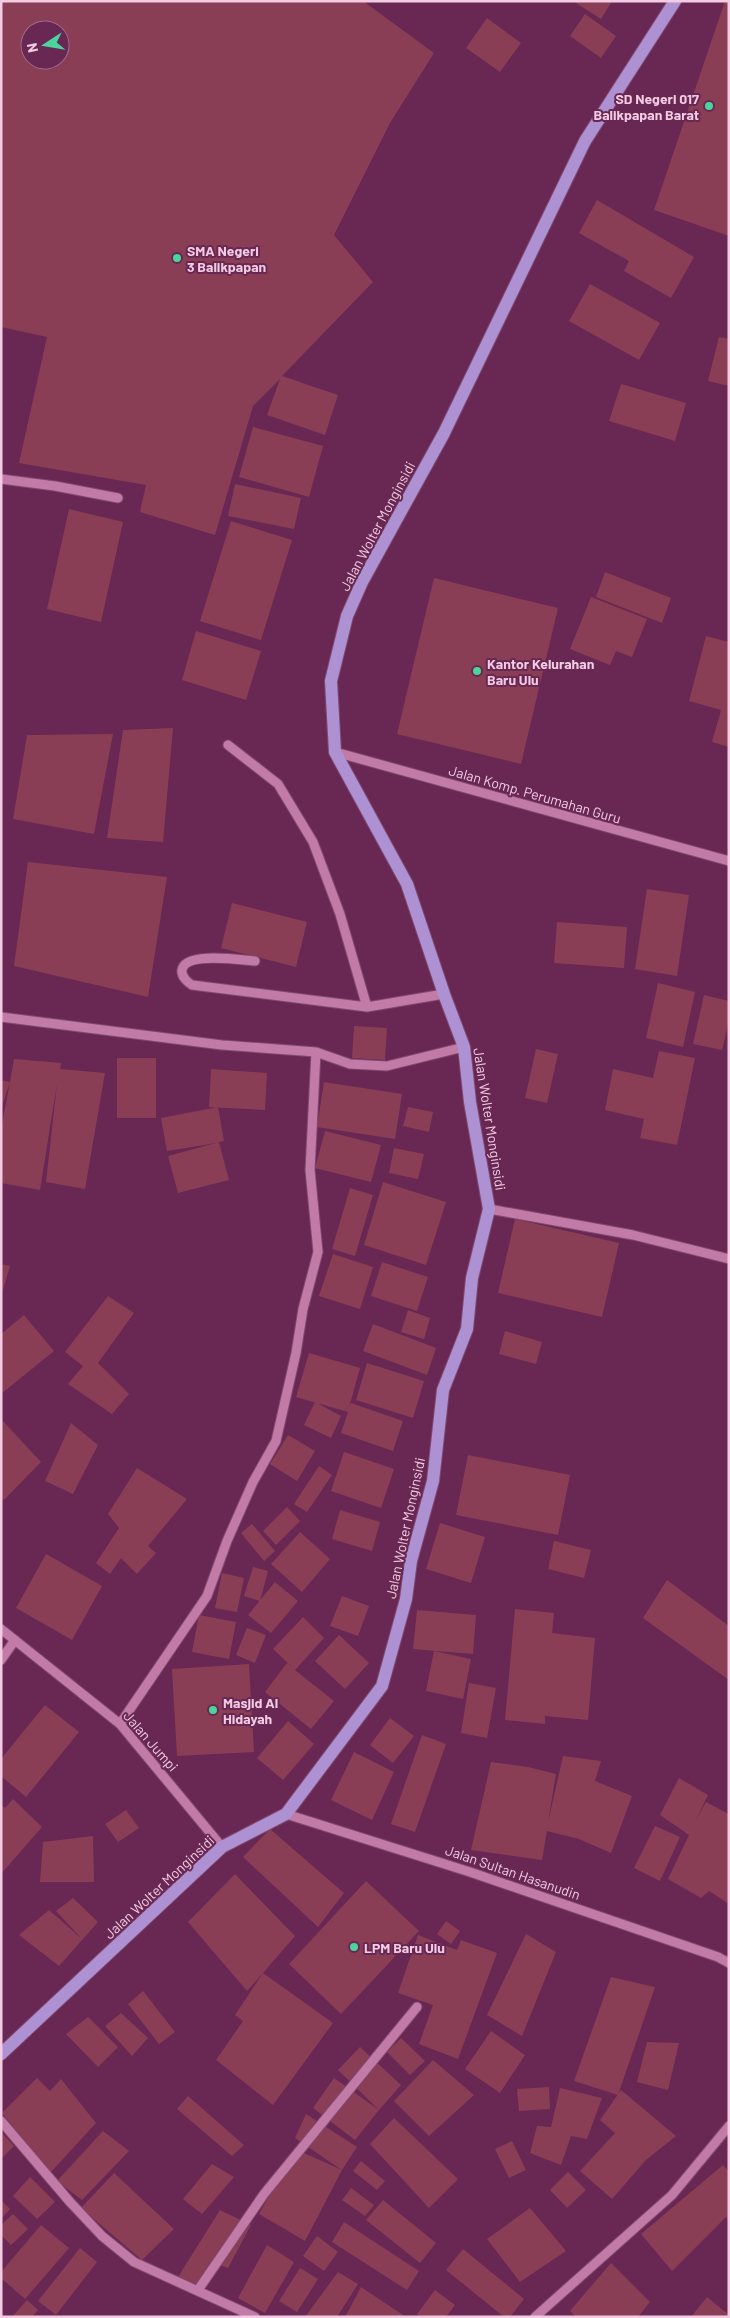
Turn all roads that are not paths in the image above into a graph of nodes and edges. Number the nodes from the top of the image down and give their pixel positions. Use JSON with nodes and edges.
{"nodes":[{"id":1,"x":675,"y":1,"type":"edge"},
{"id":2,"x":1,"y":479,"type":"edge"},
{"id":3,"x":118,"y":498,"type":"dead end"},
{"id":4,"x":228,"y":745,"type":"dead end"},
{"id":5,"x":334,"y":752,"type":"junction"},
{"id":6,"x":729,"y":861,"type":"edge"},
{"id":7,"x":256,"y":961,"type":"dead end"},
{"id":8,"x":444,"y":994,"type":"junction"},
{"id":9,"x":367,"y":1007,"type":"junction"},
{"id":10,"x":1,"y":1017,"type":"edge"},
{"id":11,"x":464,"y":1046,"type":"junction"},
{"id":12,"x":316,"y":1052,"type":"junction"},
{"id":13,"x":489,"y":1209,"type":"junction"},
{"id":14,"x":729,"y":1259,"type":"edge"},
{"id":15,"x":1,"y":1628,"type":"edge"},
{"id":16,"x":16,"y":1640,"type":"junction"},
{"id":17,"x":1,"y":1660,"type":"edge"},
{"id":18,"x":120,"y":1724,"type":"junction"},
{"id":19,"x":286,"y":1814,"type":"junction"},
{"id":20,"x":222,"y":1847,"type":"junction"},
{"id":21,"x":729,"y":1963,"type":"edge"},
{"id":22,"x":417,"y":2007,"type":"dead end"},
{"id":23,"x":1,"y":2054,"type":"edge"},
{"id":24,"x":1,"y":2121,"type":"edge"},
{"id":25,"x":729,"y":2126,"type":"edge"},
{"id":26,"x":198,"y":2290,"type":"junction"},
{"id":27,"x":255,"y":2317,"type":"edge"},
{"id":28,"x":535,"y":2317,"type":"edge"}],
"edges":[{"from":1,"to":5,"type":"main road","name":"Jalan Wolter Monginsidi"},
{"from":2,"to":3,"type":"street"},
{"from":4,"to":9,"type":"street"},
{"from":5,"to":6,"type":"street","name":"Jalan Komp. Perumahan Guru"},
{"from":5,"to":8,"type":"main road","name":"Jalan Wolter Monginsidi"},
{"from":7,"to":9,"type":"street"},
{"from":8,"to":9,"type":"street"},
{"from":8,"to":11,"type":"main road","name":"Jalan Wolter Monginsidi"},
{"from":10,"to":12,"type":"street"},
{"from":11,"to":12,"type":"street"},
{"from":11,"to":13,"type":"main road","name":"Jalan Wolter Monginsidi"},
{"from":12,"to":18,"type":"street"},
{"from":13,"to":14,"type":"street"},
{"from":13,"to":19,"type":"main road","name":"Jalan Wolter Monginsidi"},
{"from":15,"to":16,"type":"street","name":"Jalan Jumpi"},
{"from":16,"to":17,"type":"street"},
{"from":16,"to":18,"type":"street","name":"Jalan Jumpi"},
{"from":18,"to":20,"type":"street","name":"Jalan Jumpi"},
{"from":19,"to":20,"type":"main road","name":"Jalan Wolter Monginsidi"},
{"from":19,"to":21,"type":"street","name":"Jalan Sultan Hasanudin"},
{"from":20,"to":23,"type":"main road","name":"Jalan Wolter Monginsidi"},
{"from":22,"to":26,"type":"street"},
{"from":24,"to":26,"type":"street"},
{"from":25,"to":28,"type":"street"},
{"from":26,"to":27,"type":"street"}]}
